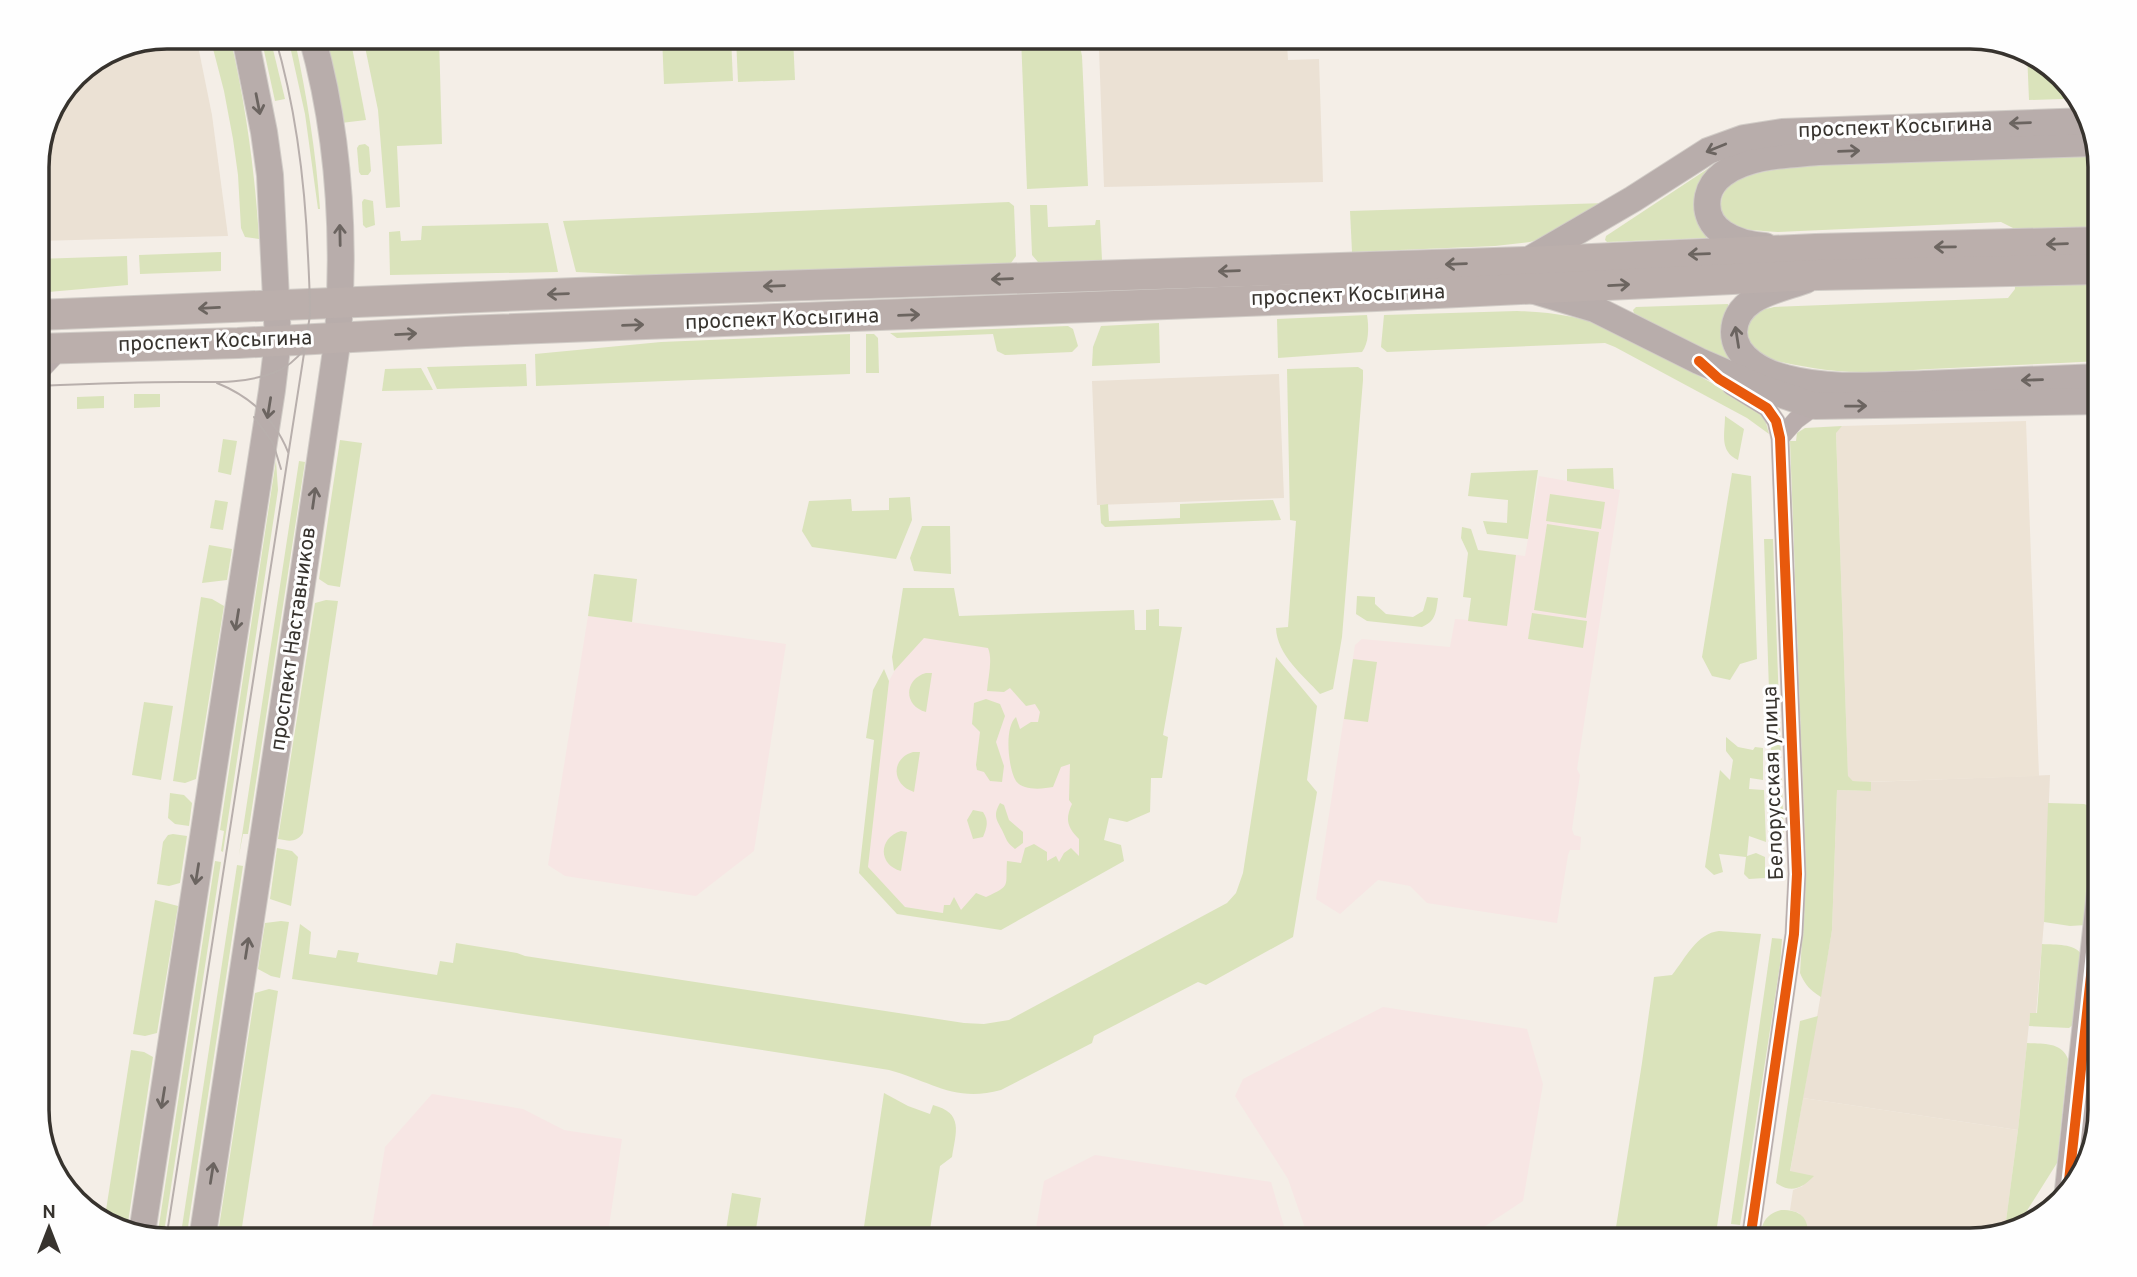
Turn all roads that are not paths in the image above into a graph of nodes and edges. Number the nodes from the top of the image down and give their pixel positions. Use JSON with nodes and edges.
{"nodes":[{"id":1,"x":247,"y":49,"type":"edge"},
{"id":2,"x":315,"y":49,"type":"edge"},
{"id":3,"x":2078,"y":121,"type":"edge"},
{"id":4,"x":2086,"y":143,"type":"edge"},
{"id":5,"x":2088,"y":244,"type":"edge"},
{"id":6,"x":2014,"y":259,"type":"junction"},
{"id":7,"x":1817,"y":262,"type":"junction"},
{"id":8,"x":2088,"y":268,"type":"edge"},
{"id":9,"x":1526,"y":275,"type":"junction"},
{"id":10,"x":340,"y":303,"type":"junction"},
{"id":11,"x":277,"y":306,"type":"junction"},
{"id":12,"x":49,"y":315,"type":"edge"},
{"id":13,"x":338,"y":337,"type":"junction"},
{"id":14,"x":278,"y":340,"type":"junction"},
{"id":15,"x":49,"y":349,"type":"edge"},
{"id":16,"x":1699,"y":361,"type":"junction"},
{"id":17,"x":2088,"y":377,"type":"edge"},
{"id":18,"x":2088,"y":401,"type":"edge"},
{"id":19,"x":1815,"y":406,"type":"junction"},
{"id":20,"x":1780,"y":438,"type":"junction"},
{"id":21,"x":2088,"y":1004,"type":"edge"},
{"id":22,"x":2070,"y":1172,"type":"edge"},
{"id":23,"x":143,"y":1225,"type":"edge"},
{"id":24,"x":204,"y":1228,"type":"edge"},
{"id":25,"x":1752,"y":1228,"type":"edge"}],
"edges":[{"from":1,"to":11,"type":"main road","one_way":true},
{"from":10,"to":2,"type":"main road","name":"проспект Наставников","one_way":true},
{"from":3,"to":9,"type":"main road","name":"проспект Косыгина","one_way":true},
{"from":7,"to":4,"type":"main road","name":"проспект Косыгина","one_way":true},
{"from":5,"to":6,"type":"main road","one_way":true},
{"from":6,"to":7,"type":"main road","name":"проспект Косыгина"},
{"from":6,"to":8,"type":"main road"},
{"from":7,"to":9,"type":"main road","name":"проспект Косыгина"},
{"from":17,"to":7,"type":"main road","name":"проспект Косыгина","one_way":true},
{"from":9,"to":10,"type":"main road","name":"проспект Косыгина","one_way":true},
{"from":13,"to":9,"type":"main road","name":"проспект Косыгина","one_way":true},
{"from":9,"to":16,"type":"main road","name":"проспект Косыгина"},
{"from":10,"to":11,"type":"main road","name":"проспект Косыгина"},
{"from":10,"to":13,"type":"main road","name":"проспект Наставников"},
{"from":11,"to":12,"type":"main road","name":"проспект Косыгина","one_way":true},
{"from":11,"to":14,"type":"main road"},
{"from":13,"to":14,"type":"main road","name":"проспект Косыгина"},
{"from":24,"to":13,"type":"main road","name":"проспект Наставников","one_way":true},
{"from":14,"to":15,"type":"main road","name":"проспект Косыгина"},
{"from":14,"to":23,"type":"main road","one_way":true},
{"from":16,"to":19,"type":"main road","name":"проспект Косыгина"},
{"from":16,"to":20,"type":"street","name":"Белорусская улица"},
{"from":19,"to":18,"type":"main road","name":"проспект Косыгина","one_way":true},
{"from":19,"to":20,"type":"street"},
{"from":20,"to":25,"type":"street","name":"Белорусская улица"},
{"from":21,"to":22,"type":"main road"}]}
